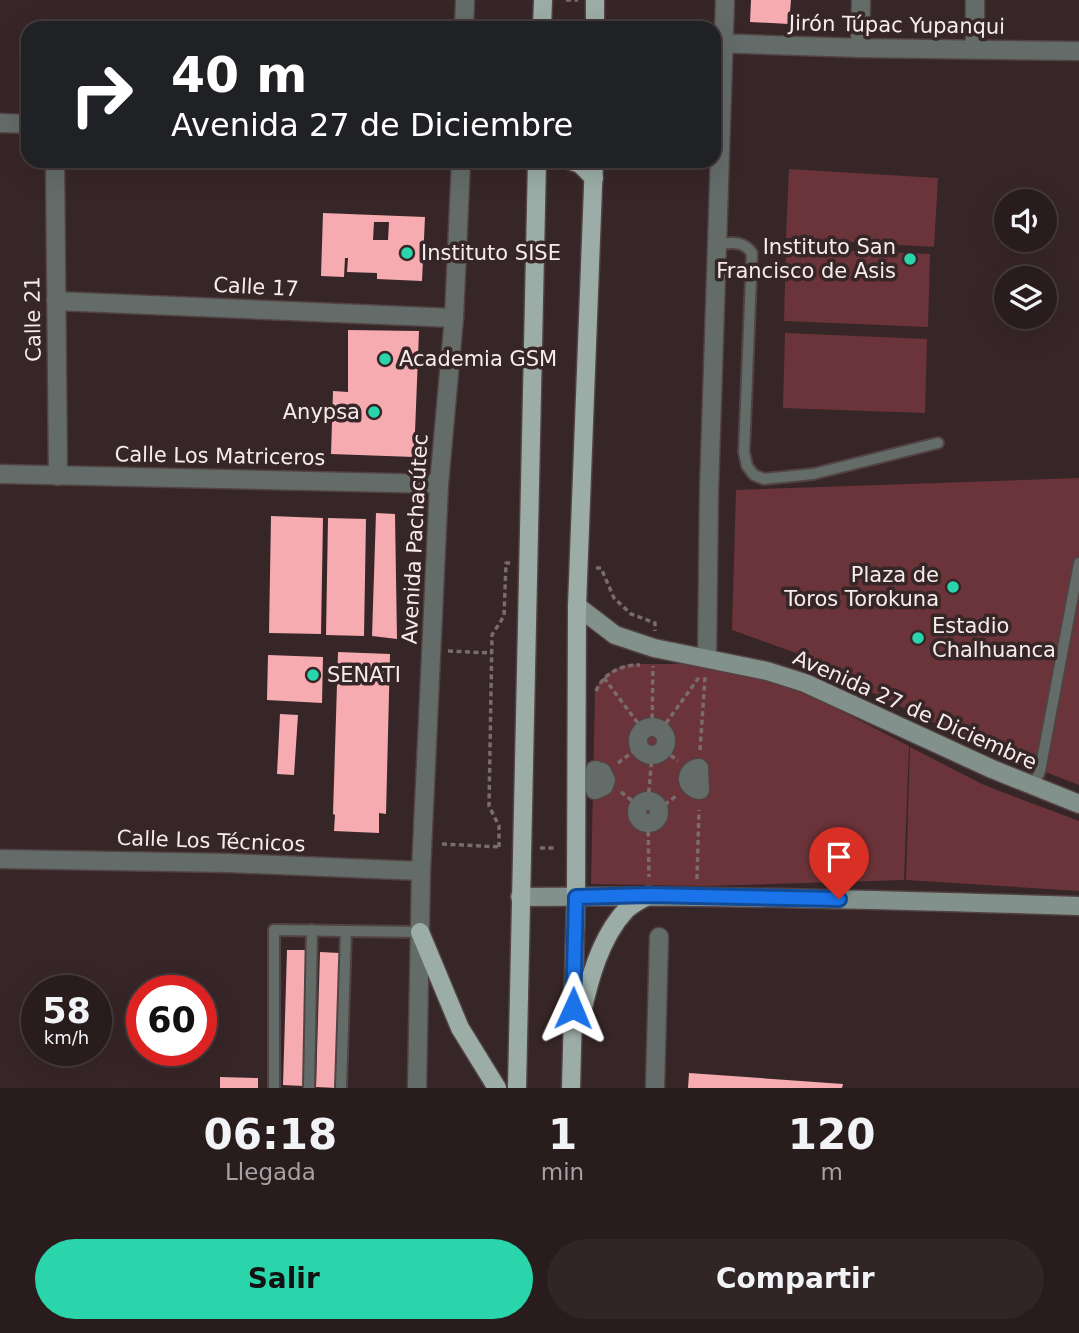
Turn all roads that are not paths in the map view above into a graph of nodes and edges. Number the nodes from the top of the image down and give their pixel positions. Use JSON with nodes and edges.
{"nodes":[{"id":1,"x":465,"y":0,"type":"edge"},
{"id":2,"x":543,"y":0,"type":"edge"},
{"id":3,"x":595,"y":0,"type":"edge"},
{"id":4,"x":724,"y":0,"type":"edge"},
{"id":5,"x":861,"y":0,"type":"edge"},
{"id":6,"x":975,"y":0,"type":"edge"},
{"id":7,"x":464,"y":21,"type":"edge"},
{"id":8,"x":542,"y":21,"type":"edge"},
{"id":9,"x":595,"y":21,"type":"edge"},
{"id":10,"x":721,"y":26,"type":"edge"},
{"id":11,"x":721,"y":43,"type":"edge"},
{"id":12,"x":860,"y":48,"type":"junction"},
{"id":13,"x":975,"y":50,"type":"junction"},
{"id":14,"x":1079,"y":51,"type":"edge"},
{"id":15,"x":0,"y":123,"type":"edge"},
{"id":16,"x":21,"y":124,"type":"edge"},
{"id":17,"x":55,"y":168,"type":"edge"},
{"id":18,"x":461,"y":168,"type":"edge"},
{"id":19,"x":537,"y":168,"type":"edge"},
{"id":20,"x":718,"y":168,"type":"edge"},
{"id":21,"x":594,"y":169,"type":"edge"},
{"id":22,"x":717,"y":244,"type":"junction"},
{"id":23,"x":56,"y":301,"type":"junction"},
{"id":24,"x":454,"y":318,"type":"junction"},
{"id":25,"x":938,"y":443,"type":"dead end"},
{"id":26,"x":0,"y":474,"type":"edge"},
{"id":27,"x":58,"y":476,"type":"junction"},
{"id":28,"x":439,"y":484,"type":"junction"},
{"id":29,"x":1079,"y":563,"type":"edge"},
{"id":30,"x":577,"y":606,"type":"junction"},
{"id":31,"x":707,"y":658,"type":"junction"},
{"id":32,"x":699,"y":768,"type":"road end"},
{"id":33,"x":1033,"y":786,"type":"junction"},
{"id":34,"x":700,"y":790,"type":"road end"},
{"id":35,"x":648,"y":801,"type":"road end"},
{"id":36,"x":1079,"y":804,"type":"edge"},
{"id":37,"x":648,"y":823,"type":"road end"},
{"id":38,"x":0,"y":859,"type":"edge"},
{"id":39,"x":421,"y":871,"type":"junction"},
{"id":40,"x":649,"y":895,"type":"junction"},
{"id":41,"x":520,"y":897,"type":"junction"},
{"id":42,"x":576,"y":897,"type":"junction"},
{"id":43,"x":1079,"y":905,"type":"edge"},
{"id":44,"x":313,"y":930,"type":"junction"},
{"id":45,"x":346,"y":931,"type":"junction"},
{"id":46,"x":420,"y":932,"type":"junction"},
{"id":47,"x":659,"y":937,"type":"dead end"},
{"id":48,"x":572,"y":1054,"type":"junction"},
{"id":49,"x":274,"y":1088,"type":"edge"},
{"id":50,"x":309,"y":1088,"type":"edge"},
{"id":51,"x":341,"y":1088,"type":"edge"},
{"id":52,"x":417,"y":1088,"type":"edge"},
{"id":53,"x":497,"y":1088,"type":"edge"},
{"id":54,"x":517,"y":1088,"type":"edge"},
{"id":55,"x":571,"y":1088,"type":"edge"},
{"id":56,"x":655,"y":1088,"type":"edge"}],
"edges":[{"from":1,"to":7,"type":"street"},
{"from":2,"to":8,"type":"main road"},
{"from":3,"to":9,"type":"main road"},
{"from":4,"to":10,"type":"street"},
{"from":5,"to":12,"type":"street"},
{"from":6,"to":13,"type":"street"},
{"from":11,"to":12,"type":"street","name":"Jirón Túpac Yupanqui"},
{"from":12,"to":13,"type":"street","name":"Jirón Túpac Yupanqui"},
{"from":13,"to":14,"type":"street","name":"Jirón Túpac Yupanqui"},
{"from":15,"to":16,"type":"street"},
{"from":17,"to":23,"type":"street","name":"Calle 21"},
{"from":18,"to":24,"type":"street","name":"Avenida Pachacútec"},
{"from":19,"to":41,"type":"main road"},
{"from":20,"to":22,"type":"street"},
{"from":21,"to":30,"type":"main road"},
{"from":22,"to":25,"type":"lane"},
{"from":22,"to":31,"type":"street"},
{"from":23,"to":24,"type":"street","name":"Calle 17"},
{"from":23,"to":27,"type":"street","name":"Calle 21"},
{"from":24,"to":28,"type":"street","name":"Avenida Pachacútec"},
{"from":26,"to":27,"type":"street","name":"Calle Los Matriceros"},
{"from":27,"to":28,"type":"street","name":"Calle Los Matriceros"},
{"from":28,"to":39,"type":"street","name":"Avenida Pachacútec"},
{"from":29,"to":33,"type":"lane"},
{"from":30,"to":31,"type":"street","name":"Avenida 27 de Diciembre"},
{"from":30,"to":42,"type":"main road"},
{"from":31,"to":33,"type":"street","name":"Avenida 27 de Diciembre"},
{"from":32,"to":34,"type":"street"},
{"from":33,"to":36,"type":"street","name":"Avenida 27 de Diciembre"},
{"from":35,"to":37,"type":"street"},
{"from":38,"to":39,"type":"street","name":"Calle Los Técnicos"},
{"from":39,"to":46,"type":"street","name":"Avenida Pachacútec"},
{"from":40,"to":42,"type":"street"},
{"from":40,"to":43,"type":"street"},
{"from":40,"to":48,"type":"main road"},
{"from":41,"to":42,"type":"street"},
{"from":41,"to":54,"type":"main road"},
{"from":42,"to":48,"type":"main road"},
{"from":44,"to":45,"type":"lane"},
{"from":44,"to":49,"type":"lane"},
{"from":44,"to":50,"type":"lane"},
{"from":45,"to":46,"type":"lane"},
{"from":45,"to":51,"type":"lane"},
{"from":46,"to":52,"type":"street","name":"Avenida Pachacútec"},
{"from":46,"to":53,"type":"main road"},
{"from":47,"to":56,"type":"street"},
{"from":48,"to":55,"type":"main road"}]}
